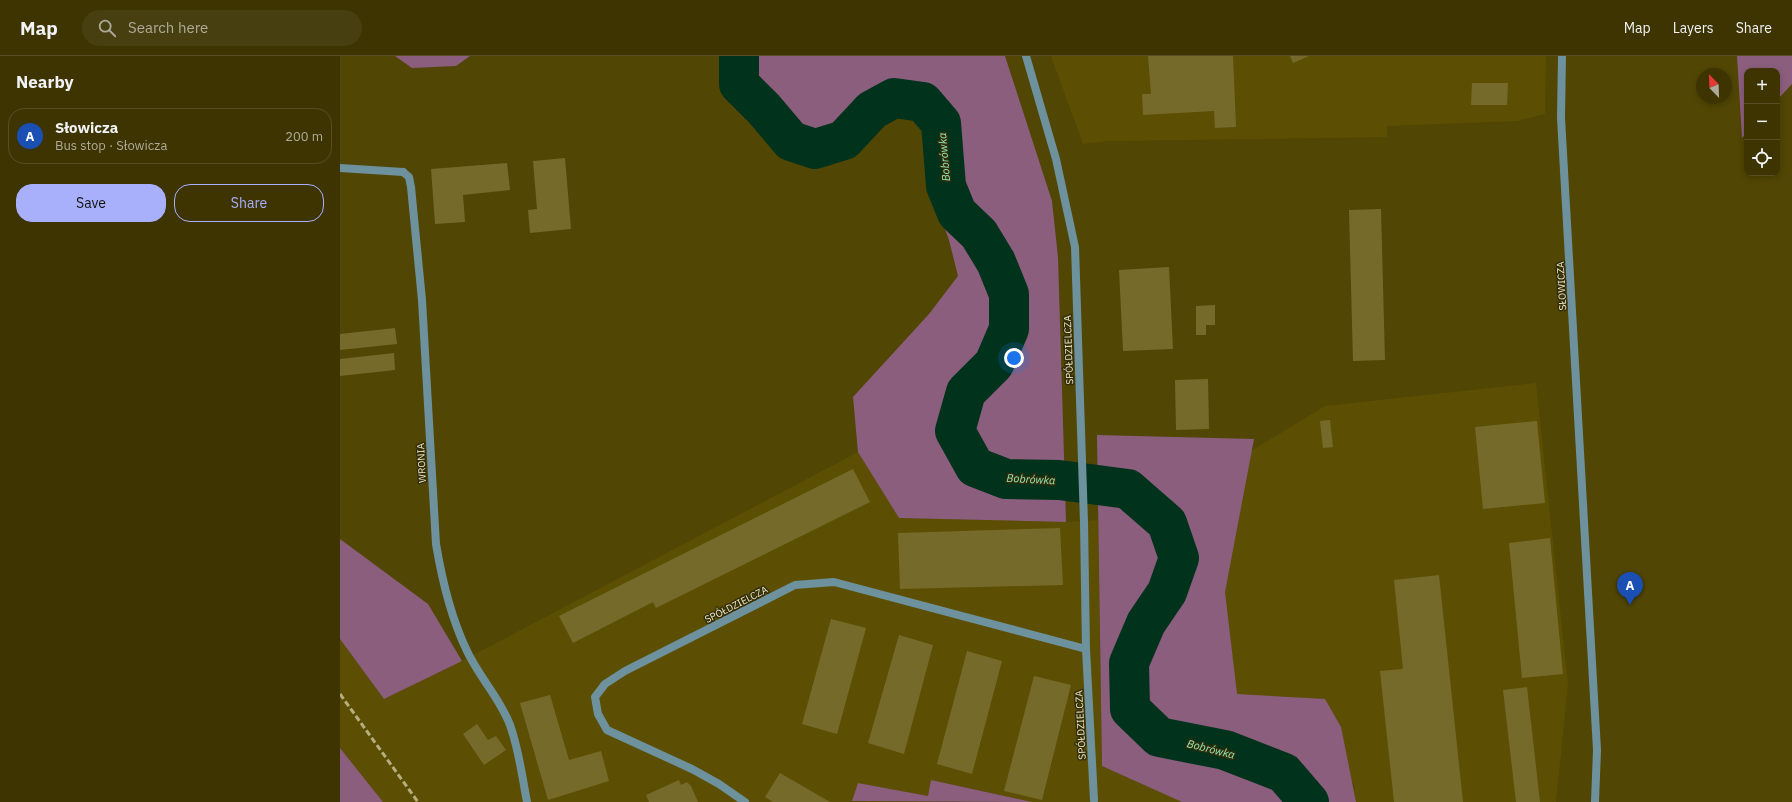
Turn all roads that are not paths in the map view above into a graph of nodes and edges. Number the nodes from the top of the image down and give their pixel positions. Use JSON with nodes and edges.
{"nodes":[{"id":1,"x":1026,"y":56,"type":"edge"},
{"id":2,"x":1562,"y":56,"type":"edge"},
{"id":3,"x":340,"y":168,"type":"edge"},
{"id":4,"x":1086,"y":649,"type":"junction"},
{"id":5,"x":1094,"y":800,"type":"dead end"},
{"id":6,"x":527,"y":802,"type":"edge"},
{"id":7,"x":746,"y":802,"type":"edge"},
{"id":8,"x":1595,"y":802,"type":"edge"}],
"edges":[{"from":1,"to":4,"type":"street","name":"SPÓŁDZIELCZA"},
{"from":2,"to":8,"type":"street","name":"SŁOWICZA"},
{"from":3,"to":6,"type":"street","name":"WRONIA"},
{"from":4,"to":5,"type":"street","name":"SPÓŁDZIELCZA"},
{"from":4,"to":7,"type":"street","name":"SPÓŁDZIELCZA"}]}
